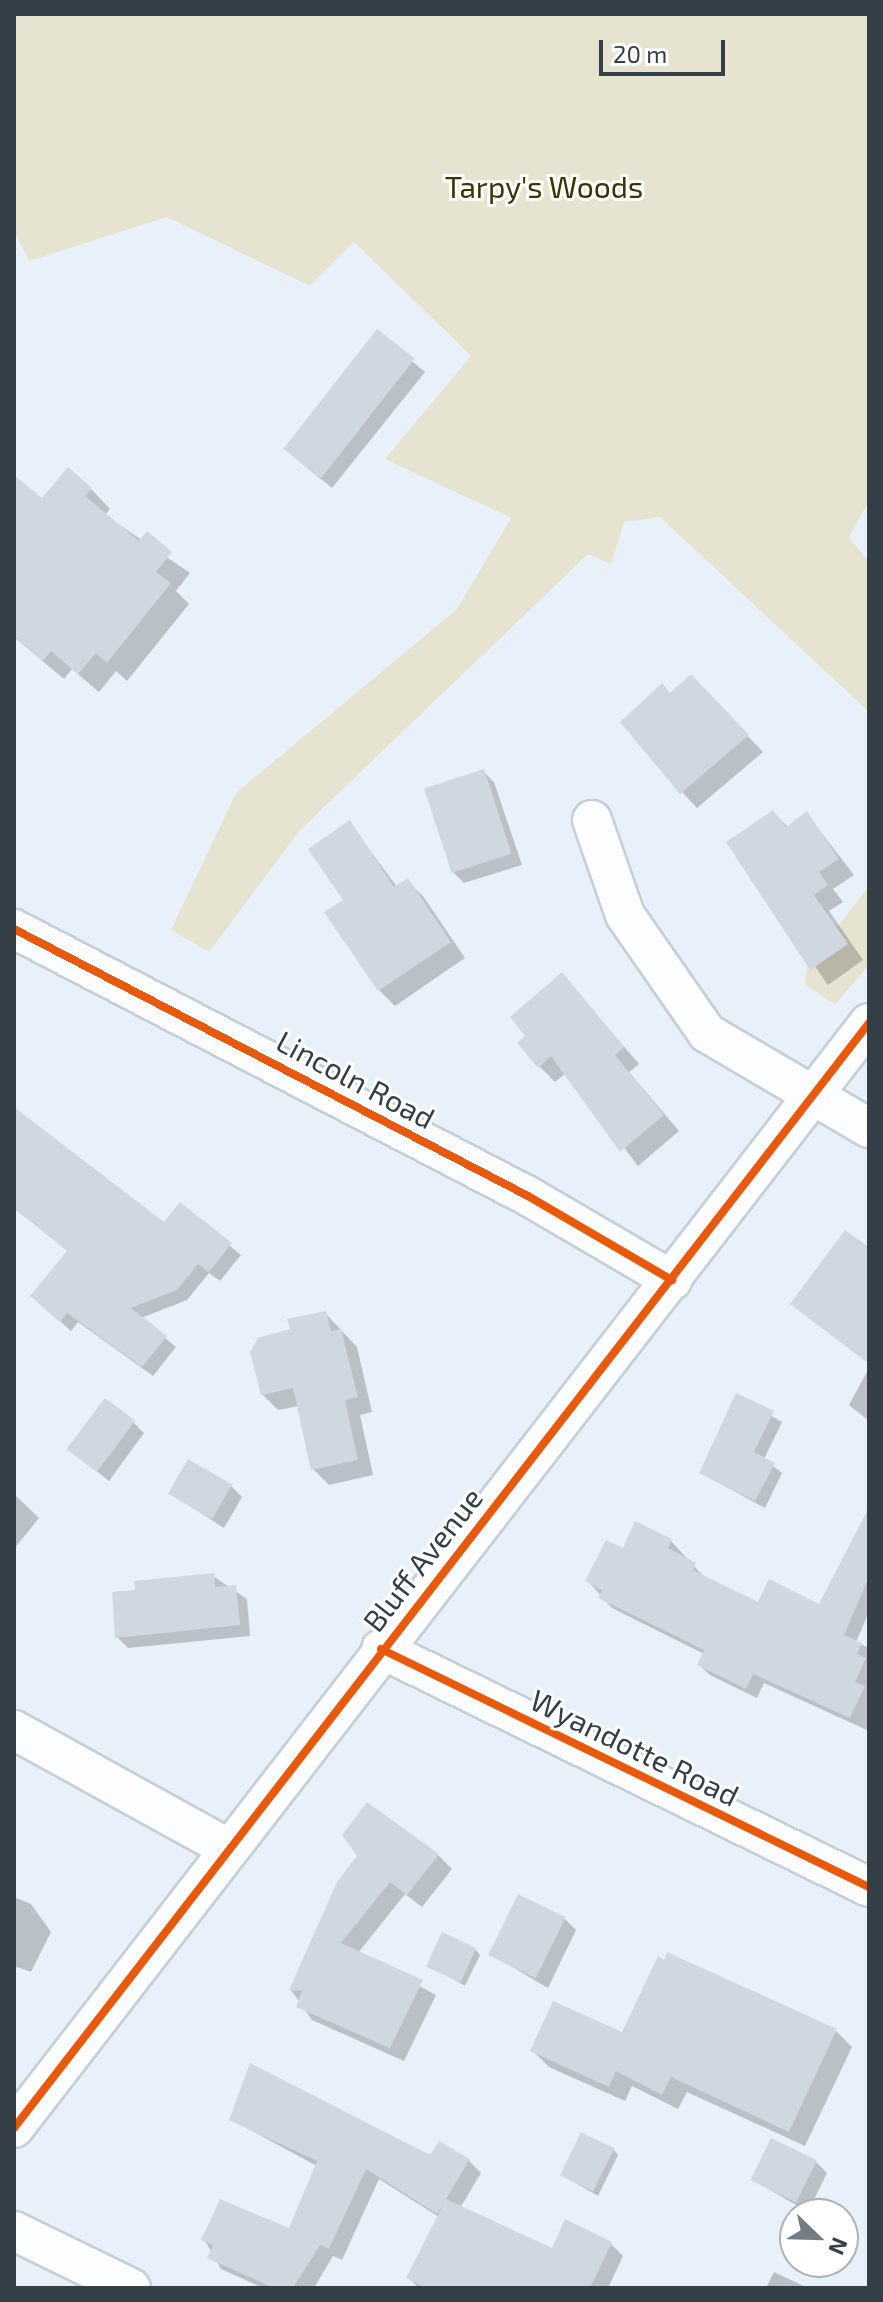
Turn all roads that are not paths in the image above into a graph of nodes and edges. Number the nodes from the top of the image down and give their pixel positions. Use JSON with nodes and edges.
{"nodes":[{"id":1,"x":592,"y":820,"type":"dead end"},
{"id":2,"x":14,"y":929,"type":"edge"},
{"id":3,"x":869,"y":1023,"type":"edge"},
{"id":4,"x":812,"y":1100,"type":"junction"},
{"id":5,"x":869,"y":1128,"type":"edge"},
{"id":6,"x":672,"y":1280,"type":"junction"},
{"id":7,"x":381,"y":1649,"type":"junction"},
{"id":8,"x":14,"y":1730,"type":"edge"},
{"id":9,"x":228,"y":1848,"type":"junction"},
{"id":10,"x":869,"y":1887,"type":"edge"},
{"id":11,"x":14,"y":2128,"type":"edge"},
{"id":12,"x":14,"y":2231,"type":"edge"},
{"id":13,"x":131,"y":2288,"type":"edge"}],
"edges":[{"from":1,"to":4,"type":"street"},
{"from":2,"to":6,"type":"street","name":"Lincoln Road"},
{"from":3,"to":4,"type":"street","name":"Bluff Avenue"},
{"from":4,"to":5,"type":"street"},
{"from":4,"to":6,"type":"street","name":"Bluff Avenue"},
{"from":6,"to":7,"type":"street","name":"Bluff Avenue"},
{"from":7,"to":9,"type":"street","name":"Bluff Avenue"},
{"from":7,"to":10,"type":"street","name":"Wyandotte Road"},
{"from":8,"to":9,"type":"street"},
{"from":9,"to":11,"type":"street","name":"Bluff Avenue"},
{"from":12,"to":13,"type":"street"}]}
